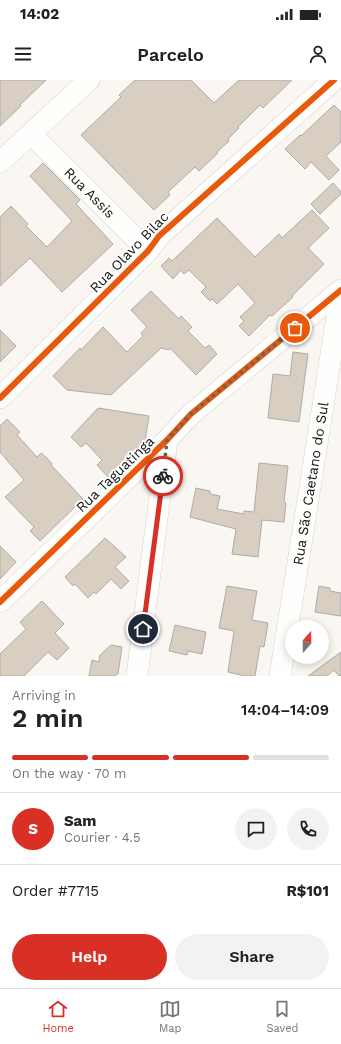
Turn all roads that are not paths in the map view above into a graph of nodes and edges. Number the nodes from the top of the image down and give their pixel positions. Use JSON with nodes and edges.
{"nodes":[{"id":1,"x":89,"y":80,"type":"edge"},
{"id":2,"x":334,"y":80,"type":"edge"},
{"id":3,"x":30,"y":134,"type":"junction"},
{"id":4,"x":0,"y":162,"type":"edge"},
{"id":5,"x":148,"y":251,"type":"junction"},
{"id":6,"x":341,"y":291,"type":"edge"},
{"id":7,"x":0,"y":398,"type":"edge"},
{"id":8,"x":167,"y":440,"type":"junction"},
{"id":9,"x":0,"y":602,"type":"edge"},
{"id":10,"x":137,"y":676,"type":"edge"},
{"id":11,"x":280,"y":676,"type":"edge"}],
"edges":[{"from":1,"to":3,"type":"street"},
{"from":2,"to":5,"type":"street","name":"Rua Olavo Bilac"},
{"from":3,"to":4,"type":"street"},
{"from":3,"to":5,"type":"street","name":"Rua Assis"},
{"from":5,"to":7,"type":"street","name":"Rua Olavo Bilac"},
{"from":6,"to":8,"type":"street","name":"Rua Taguatinga"},
{"from":6,"to":11,"type":"street","name":"Rua São Caetano do Sul"},
{"from":8,"to":9,"type":"street","name":"Rua Taguatinga"},
{"from":8,"to":10,"type":"street"}]}
